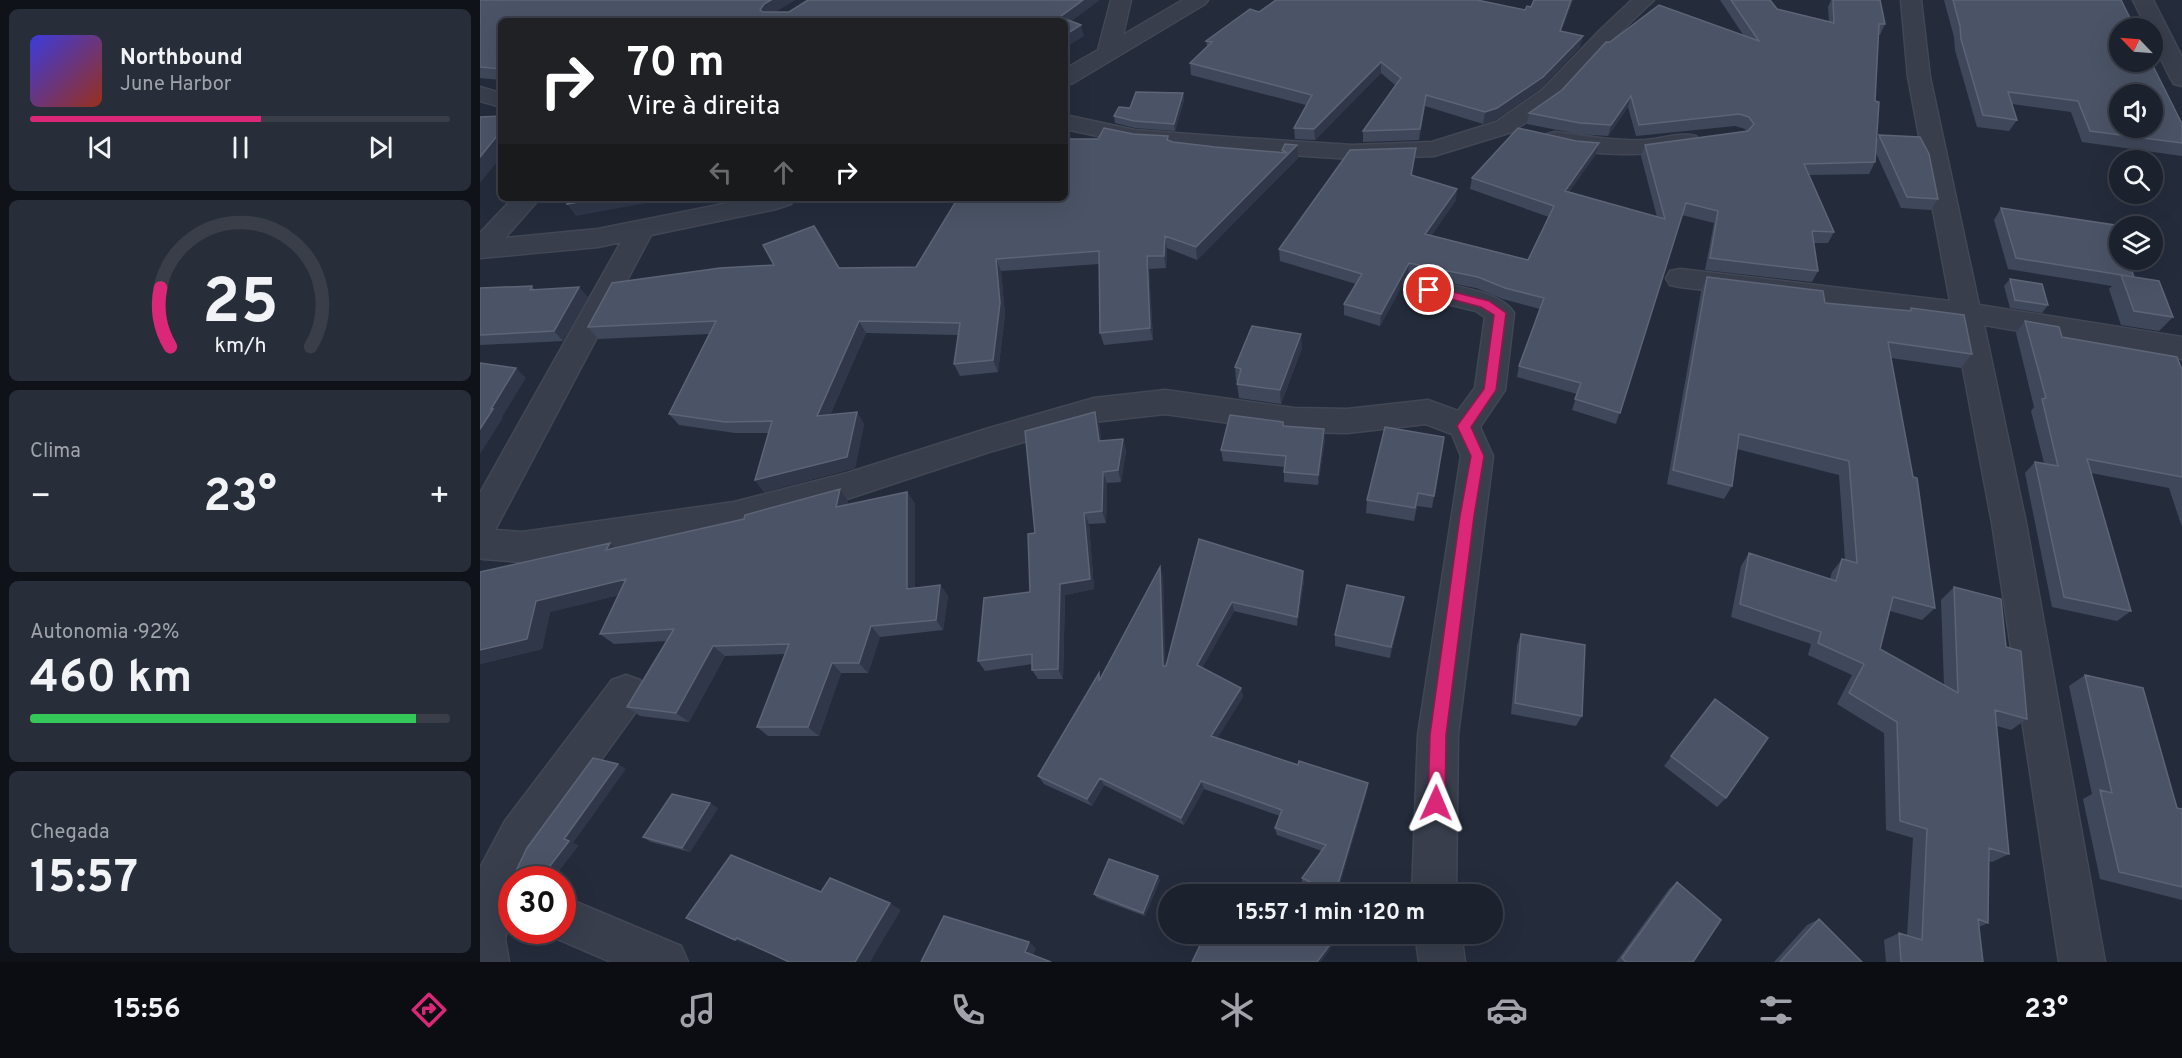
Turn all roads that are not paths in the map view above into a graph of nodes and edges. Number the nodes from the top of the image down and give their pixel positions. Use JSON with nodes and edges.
{"nodes":[{"id":1,"x":1121,"y":0,"type":"edge"},
{"id":2,"x":1197,"y":0,"type":"edge"},
{"id":3,"x":1644,"y":0,"type":"edge"},
{"id":4,"x":1911,"y":0,"type":"edge"},
{"id":5,"x":2144,"y":0,"type":"edge"},
{"id":6,"x":1108,"y":53,"type":"junction"},
{"id":7,"x":1068,"y":76,"type":"edge"},
{"id":8,"x":2182,"y":80,"type":"edge"},
{"id":9,"x":480,"y":94,"type":"edge"},
{"id":10,"x":498,"y":99,"type":"edge"},
{"id":11,"x":1068,"y":123,"type":"edge"},
{"id":12,"x":1504,"y":127,"type":"junction"},
{"id":13,"x":1712,"y":138,"type":"edge"},
{"id":14,"x":524,"y":201,"type":"edge"},
{"id":15,"x":773,"y":201,"type":"edge"},
{"id":16,"x":641,"y":229,"type":"junction"},
{"id":17,"x":480,"y":249,"type":"edge"},
{"id":18,"x":1680,"y":278,"type":"dead end"},
{"id":19,"x":1429,"y":290,"type":"dead end"},
{"id":20,"x":1968,"y":313,"type":"junction"},
{"id":21,"x":2182,"y":348,"type":"edge"},
{"id":22,"x":1464,"y":426,"type":"junction"},
{"id":23,"x":480,"y":525,"type":"edge"},
{"id":24,"x":480,"y":541,"type":"edge"},
{"id":25,"x":626,"y":693,"type":"dead end"},
{"id":26,"x":510,"y":866,"type":"edge"},
{"id":27,"x":1434,"y":884,"type":"edge"},
{"id":28,"x":498,"y":901,"type":"edge"},
{"id":29,"x":576,"y":924,"type":"edge"},
{"id":30,"x":1440,"y":944,"type":"edge"},
{"id":31,"x":486,"y":962,"type":"edge"},
{"id":32,"x":665,"y":962,"type":"edge"},
{"id":33,"x":1442,"y":962,"type":"edge"},
{"id":34,"x":2082,"y":962,"type":"edge"}],
"edges":[{"from":1,"to":6,"type":"street"},
{"from":2,"to":6,"type":"street"},
{"from":3,"to":12,"type":"street"},
{"from":4,"to":20,"type":"street"},
{"from":5,"to":8,"type":"street"},
{"from":6,"to":7,"type":"street"},
{"from":9,"to":10,"type":"street"},
{"from":11,"to":12,"type":"street"},
{"from":12,"to":13,"type":"street"},
{"from":14,"to":17,"type":"street"},
{"from":15,"to":16,"type":"street"},
{"from":16,"to":17,"type":"street"},
{"from":16,"to":23,"type":"street"},
{"from":18,"to":20,"type":"street"},
{"from":19,"to":22,"type":"street"},
{"from":20,"to":21,"type":"street"},
{"from":20,"to":34,"type":"street"},
{"from":22,"to":24,"type":"street"},
{"from":22,"to":27,"type":"street"},
{"from":25,"to":26,"type":"street"},
{"from":28,"to":31,"type":"street"},
{"from":29,"to":32,"type":"street"},
{"from":30,"to":33,"type":"street"}]}
